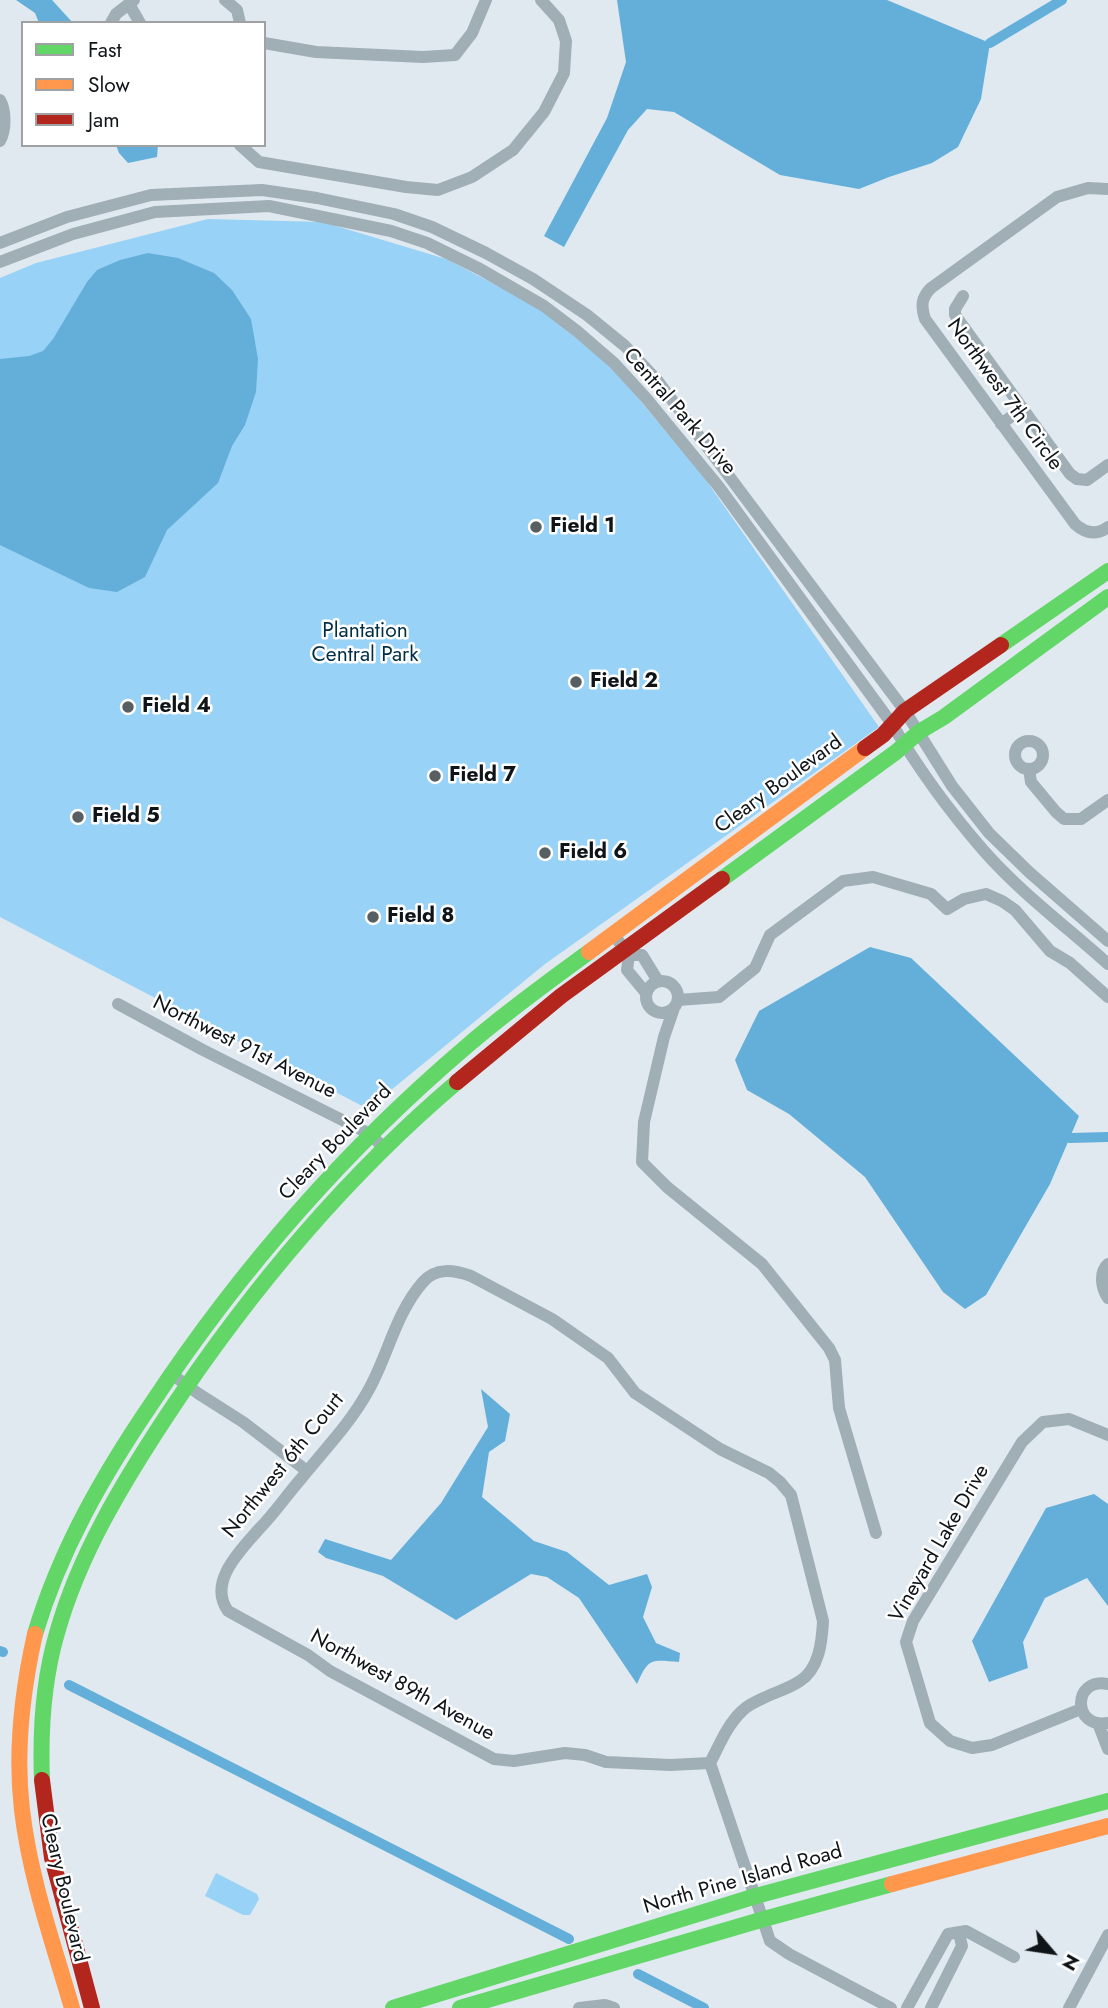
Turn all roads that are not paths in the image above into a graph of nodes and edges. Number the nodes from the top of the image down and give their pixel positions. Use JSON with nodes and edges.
{"nodes":[{"id":1,"x":225,"y":0,"type":"edge"},
{"id":2,"x":486,"y":0,"type":"edge"},
{"id":3,"x":541,"y":0,"type":"edge"},
{"id":4,"x":131,"y":2,"type":"edge"},
{"id":5,"x":112,"y":21,"type":"edge"},
{"id":6,"x":139,"y":21,"type":"edge"},
{"id":7,"x":240,"y":21,"type":"edge"},
{"id":8,"x":266,"y":43,"type":"edge"},
{"id":9,"x":0,"y":100,"type":"edge"},
{"id":10,"x":0,"y":141,"type":"edge"},
{"id":11,"x":242,"y":147,"type":"edge"},
{"id":12,"x":1108,"y":189,"type":"edge"},
{"id":13,"x":0,"y":243,"type":"edge"},
{"id":14,"x":0,"y":262,"type":"edge"},
{"id":15,"x":963,"y":296,"type":"dead end"},
{"id":16,"x":1023,"y":408,"type":"junction"},
{"id":17,"x":1001,"y":424,"type":"junction"},
{"id":18,"x":1108,"y":464,"type":"edge"},
{"id":19,"x":1108,"y":527,"type":"edge"},
{"id":20,"x":1108,"y":571,"type":"edge"},
{"id":21,"x":1108,"y":597,"type":"edge"},
{"id":22,"x":905,"y":711,"type":"junction"},
{"id":23,"x":892,"y":724,"type":"junction"},
{"id":24,"x":919,"y":733,"type":"junction"},
{"id":25,"x":904,"y":744,"type":"junction"},
{"id":26,"x":1029,"y":769,"type":"dead end"},
{"id":27,"x":1108,"y":800,"type":"edge"},
{"id":28,"x":613,"y":934,"type":"junction"},
{"id":29,"x":1108,"y":941,"type":"edge"},
{"id":30,"x":627,"y":952,"type":"junction"},
{"id":31,"x":1108,"y":964,"type":"edge"},
{"id":32,"x":658,"y":981,"type":"junction"},
{"id":33,"x":646,"y":993,"type":"junction"},
{"id":34,"x":1108,"y":998,"type":"edge"},
{"id":35,"x":118,"y":1004,"type":"dead end"},
{"id":36,"x":676,"y":1004,"type":"junction"},
{"id":37,"x":655,"y":1011,"type":"junction"},
{"id":38,"x":664,"y":1037,"type":"junction"},
{"id":39,"x":370,"y":1134,"type":"junction"},
{"id":40,"x":385,"y":1149,"type":"junction"},
{"id":41,"x":1108,"y":1264,"type":"edge"},
{"id":42,"x":1108,"y":1298,"type":"edge"},
{"id":43,"x":170,"y":1373,"type":"junction"},
{"id":44,"x":187,"y":1385,"type":"junction"},
{"id":45,"x":1108,"y":1435,"type":"edge"},
{"id":46,"x":307,"y":1471,"type":"junction"},
{"id":47,"x":876,"y":1533,"type":"dead end"},
{"id":48,"x":223,"y":1604,"type":"joint"},
{"id":49,"x":1108,"y":1684,"type":"edge"},
{"id":50,"x":1081,"y":1709,"type":"junction"},
{"id":51,"x":1103,"y":1723,"type":"edge"},
{"id":52,"x":1108,"y":1749,"type":"edge"},
{"id":53,"x":710,"y":1763,"type":"junction"},
{"id":54,"x":1108,"y":1801,"type":"edge"},
{"id":55,"x":1108,"y":1826,"type":"edge"},
{"id":56,"x":756,"y":1896,"type":"junction"},
{"id":57,"x":764,"y":1919,"type":"junction"},
{"id":58,"x":959,"y":1933,"type":"junction"},
{"id":59,"x":1108,"y":1935,"type":"edge"},
{"id":60,"x":1014,"y":1957,"type":"dead end"},
{"id":61,"x":416,"y":2006,"type":"edge"},
{"id":62,"x":72,"y":2008,"type":"edge"},
{"id":63,"x":92,"y":2008,"type":"edge"},
{"id":64,"x":393,"y":2008,"type":"edge"},
{"id":65,"x":460,"y":2008,"type":"edge"},
{"id":66,"x":579,"y":2008,"type":"edge"},
{"id":67,"x":614,"y":2008,"type":"edge"},
{"id":68,"x":891,"y":2008,"type":"edge"},
{"id":69,"x":907,"y":2008,"type":"edge"},
{"id":70,"x":931,"y":2008,"type":"edge"},
{"id":71,"x":1069,"y":2008,"type":"edge"}],
"edges":[{"from":1,"to":7,"type":"street"},
{"from":2,"to":8,"type":"street"},
{"from":3,"to":11,"type":"street"},
{"from":4,"to":5,"type":"street"},
{"from":4,"to":6,"type":"street"},
{"from":9,"to":10,"type":"street"},
{"from":12,"to":17,"type":"street","name":"Northwest 7th Circle"},
{"from":13,"to":22,"type":"street","name":"Central Park Drive"},
{"from":14,"to":23,"type":"street","name":"Central Park Drive"},
{"from":15,"to":16,"type":"street"},
{"from":16,"to":17,"type":"street"},
{"from":16,"to":18,"type":"street"},
{"from":17,"to":19,"type":"street","name":"Northwest 7th Circle"},
{"from":20,"to":22,"type":"street","name":"Cleary Boulevard"},
{"from":21,"to":24,"type":"street","name":"Cleary Boulevard"},
{"from":22,"to":23,"type":"street","name":"Cleary Boulevard"},
{"from":22,"to":24,"type":"street","name":"Central Park Drive"},
{"from":23,"to":25,"type":"street","name":"Central Park Drive"},
{"from":23,"to":28,"type":"street","name":"Cleary Boulevard"},
{"from":24,"to":25,"type":"street","name":"Cleary Boulevard"},
{"from":24,"to":29,"type":"street","name":"Central Park Drive"},
{"from":25,"to":30,"type":"street","name":"Cleary Boulevard"},
{"from":25,"to":31,"type":"street","name":"Central Park Drive"},
{"from":26,"to":27,"type":"street"},
{"from":28,"to":30,"type":"street"},
{"from":28,"to":39,"type":"street","name":"Cleary Boulevard"},
{"from":30,"to":32,"type":"street"},
{"from":30,"to":33,"type":"street"},
{"from":30,"to":40,"type":"street","name":"Cleary Boulevard"},
{"from":32,"to":33,"type":"street"},
{"from":32,"to":36,"type":"street"},
{"from":33,"to":37,"type":"street"},
{"from":34,"to":36,"type":"street"},
{"from":35,"to":39,"type":"street","name":"Northwest 91st Avenue"},
{"from":36,"to":37,"type":"street"},
{"from":36,"to":38,"type":"street"},
{"from":37,"to":38,"type":"street"},
{"from":38,"to":47,"type":"street"},
{"from":39,"to":40,"type":"street","name":"Northwest 91st Avenue"},
{"from":39,"to":43,"type":"street","name":"Cleary Boulevard"},
{"from":40,"to":44,"type":"street","name":"Cleary Boulevard"},
{"from":41,"to":42,"type":"street"},
{"from":43,"to":44,"type":"street"},
{"from":43,"to":62,"type":"street","name":"Cleary Boulevard"},
{"from":44,"to":46,"type":"street"},
{"from":44,"to":63,"type":"street","name":"Cleary Boulevard"},
{"from":45,"to":50,"type":"street","name":"Vineyard Lake Drive"},
{"from":46,"to":48,"type":"street","name":"Northwest 6th Court"},
{"from":46,"to":53,"type":"street","name":"Northwest 6th Court"},
{"from":48,"to":53,"type":"street","name":"Northwest 89th Avenue"},
{"from":49,"to":50,"type":"street"},
{"from":50,"to":51,"type":"street"},
{"from":51,"to":52,"type":"street"},
{"from":53,"to":56,"type":"street"},
{"from":54,"to":56,"type":"street","name":"North Pine Island Road"},
{"from":55,"to":57,"type":"street","name":"North Pine Island Road"},
{"from":56,"to":57,"type":"street"},
{"from":56,"to":61,"type":"street","name":"North Pine Island Road"},
{"from":57,"to":65,"type":"street","name":"North Pine Island Road"},
{"from":57,"to":68,"type":"street"},
{"from":58,"to":60,"type":"street"},
{"from":58,"to":69,"type":"street"},
{"from":58,"to":70,"type":"street"},
{"from":59,"to":71,"type":"street"},
{"from":61,"to":64,"type":"street","name":"North Pine Island Road"},
{"from":66,"to":67,"type":"street"}]}
